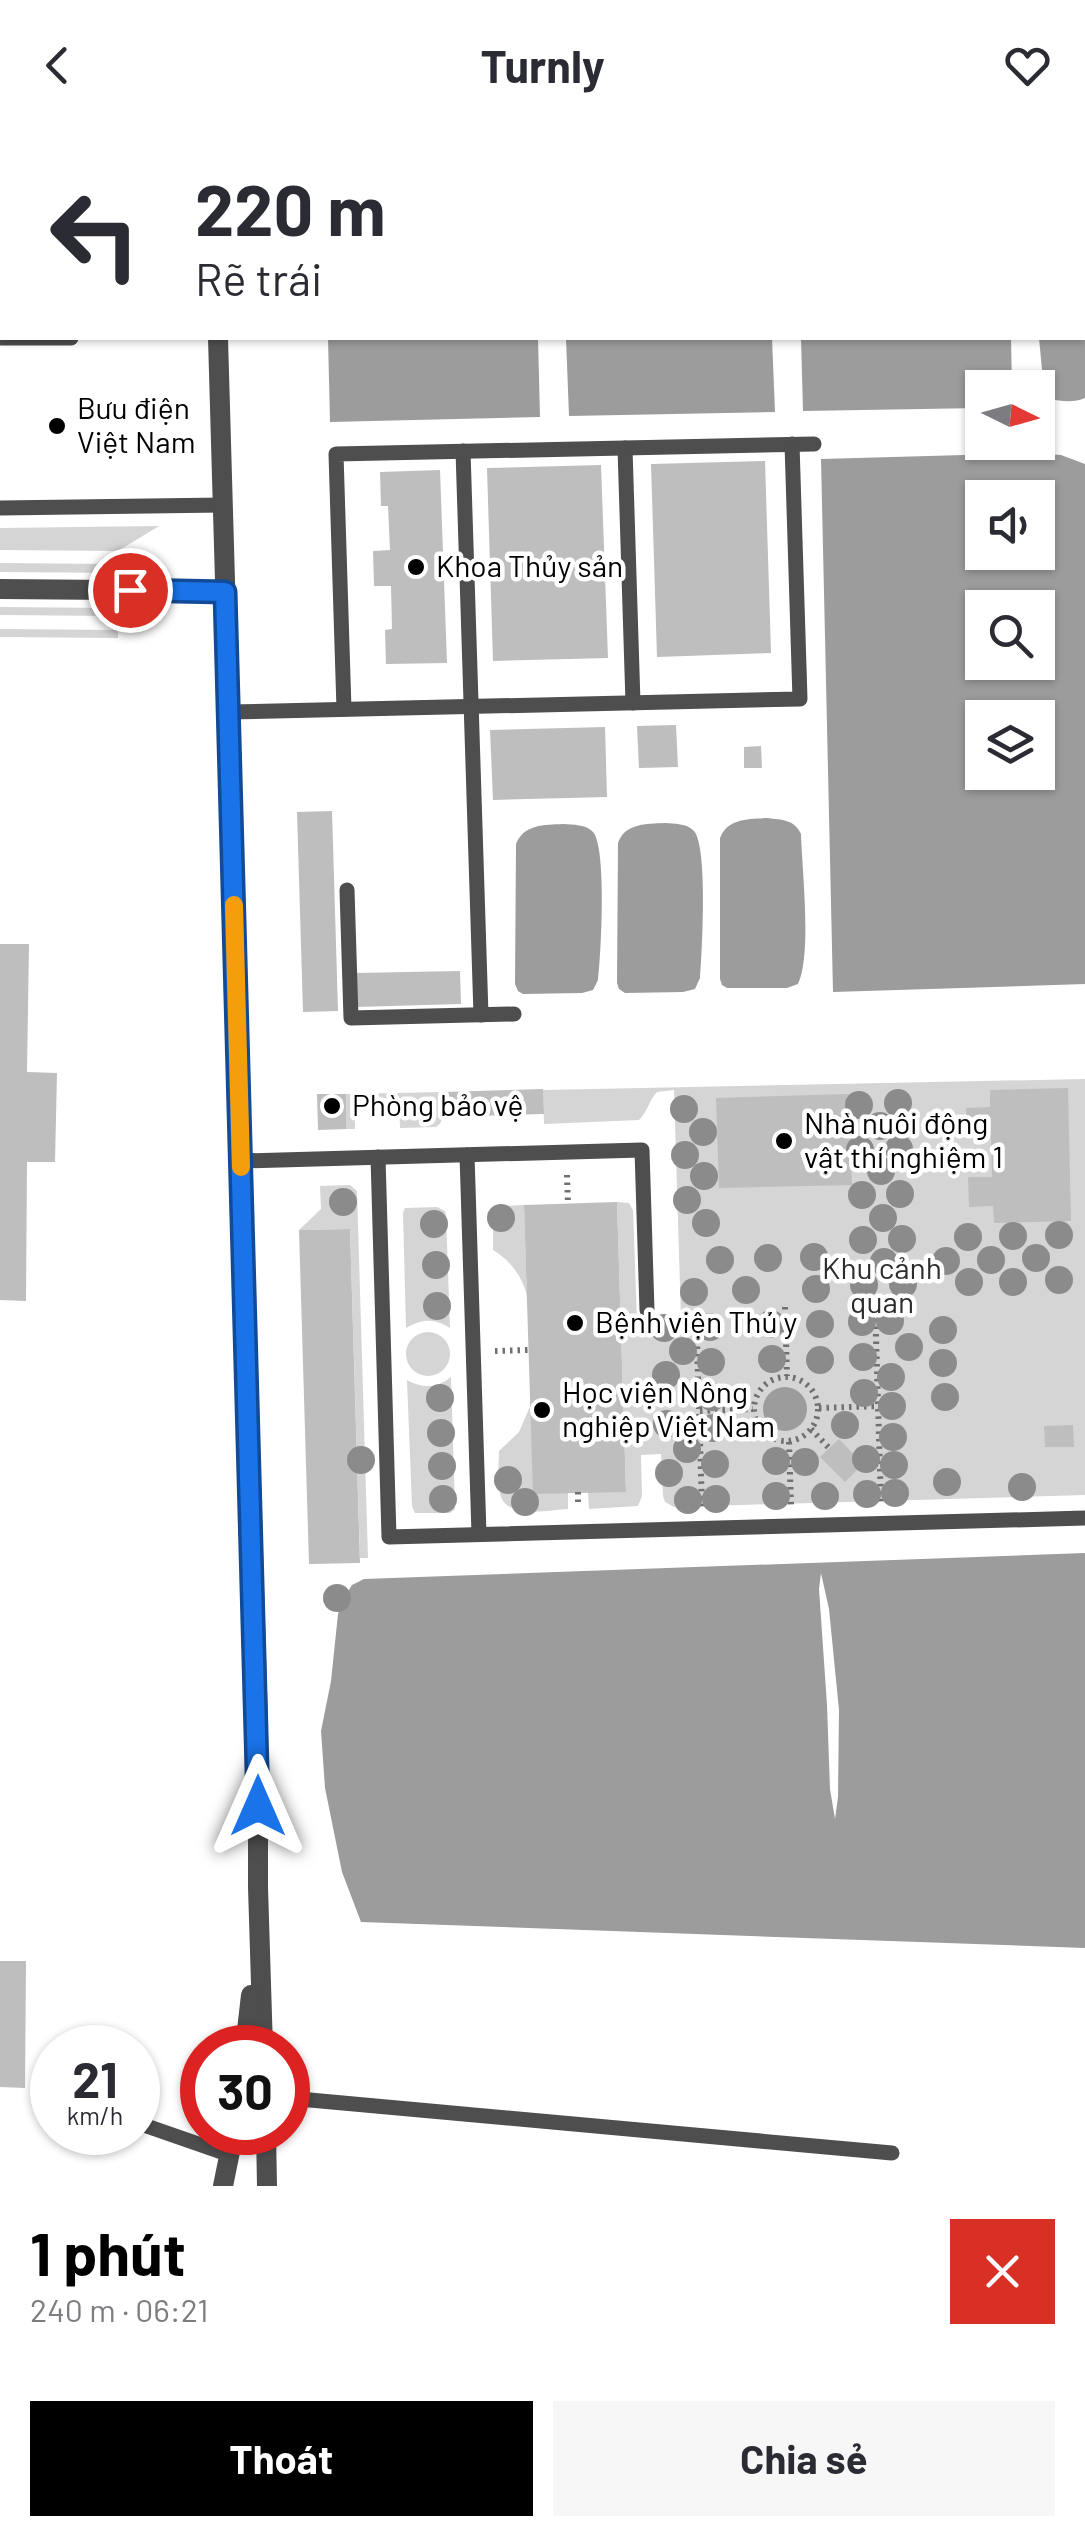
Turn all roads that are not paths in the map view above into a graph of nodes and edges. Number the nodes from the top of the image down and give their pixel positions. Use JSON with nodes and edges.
{"nodes":[{"id":1,"x":218,"y":340,"type":"edge"},
{"id":2,"x":792,"y":444,"type":"junction"},
{"id":3,"x":814,"y":444,"type":"dead end"},
{"id":4,"x":625,"y":448,"type":"junction"},
{"id":5,"x":463,"y":452,"type":"junction"},
{"id":6,"x":222,"y":505,"type":"junction"},
{"id":7,"x":0,"y":508,"type":"edge"},
{"id":8,"x":0,"y":589,"type":"edge"},
{"id":9,"x":225,"y":592,"type":"junction"},
{"id":10,"x":633,"y":703,"type":"junction"},
{"id":11,"x":471,"y":707,"type":"junction"},
{"id":12,"x":344,"y":709,"type":"junction"},
{"id":13,"x":229,"y":712,"type":"junction"},
{"id":14,"x":347,"y":890,"type":"dead end"},
{"id":15,"x":514,"y":1014,"type":"dead end"},
{"id":16,"x":482,"y":1015,"type":"junction"},
{"id":17,"x":467,"y":1155,"type":"junction"},
{"id":18,"x":378,"y":1158,"type":"junction"},
{"id":19,"x":241,"y":1161,"type":"junction"},
{"id":20,"x":647,"y":1310,"type":"dead end"},
{"id":21,"x":1085,"y":1518,"type":"edge"},
{"id":22,"x":479,"y":1534,"type":"junction"},
{"id":23,"x":258,"y":1887,"type":"junction"},
{"id":24,"x":248,"y":2025,"type":"edge"},
{"id":25,"x":262,"y":2025,"type":"edge"},
{"id":26,"x":310,"y":2100,"type":"edge"},
{"id":27,"x":892,"y":2153,"type":"dead end"},
{"id":28,"x":230,"y":2155,"type":"edge"},
{"id":29,"x":266,"y":2155,"type":"edge"},
{"id":30,"x":223,"y":2186,"type":"edge"},
{"id":31,"x":267,"y":2186,"type":"edge"}],
"edges":[{"from":1,"to":6,"type":"street"},
{"from":2,"to":3,"type":"lane"},
{"from":2,"to":4,"type":"lane"},
{"from":2,"to":10,"type":"lane"},
{"from":4,"to":5,"type":"lane"},
{"from":4,"to":10,"type":"lane"},
{"from":5,"to":11,"type":"lane"},
{"from":5,"to":12,"type":"lane"},
{"from":6,"to":7,"type":"lane"},
{"from":6,"to":9,"type":"street"},
{"from":8,"to":9,"type":"street"},
{"from":9,"to":13,"type":"street"},
{"from":10,"to":11,"type":"lane"},
{"from":11,"to":12,"type":"lane"},
{"from":11,"to":16,"type":"lane"},
{"from":12,"to":13,"type":"lane"},
{"from":13,"to":19,"type":"street"},
{"from":14,"to":16,"type":"lane"},
{"from":15,"to":16,"type":"lane"},
{"from":17,"to":18,"type":"lane"},
{"from":17,"to":20,"type":"lane"},
{"from":17,"to":22,"type":"lane"},
{"from":18,"to":19,"type":"lane"},
{"from":18,"to":22,"type":"lane"},
{"from":19,"to":23,"type":"street"},
{"from":21,"to":22,"type":"lane"},
{"from":23,"to":24,"type":"street"},
{"from":23,"to":25,"type":"street"},
{"from":26,"to":27,"type":"lane"},
{"from":28,"to":30,"type":"street"},
{"from":29,"to":31,"type":"street"}]}
